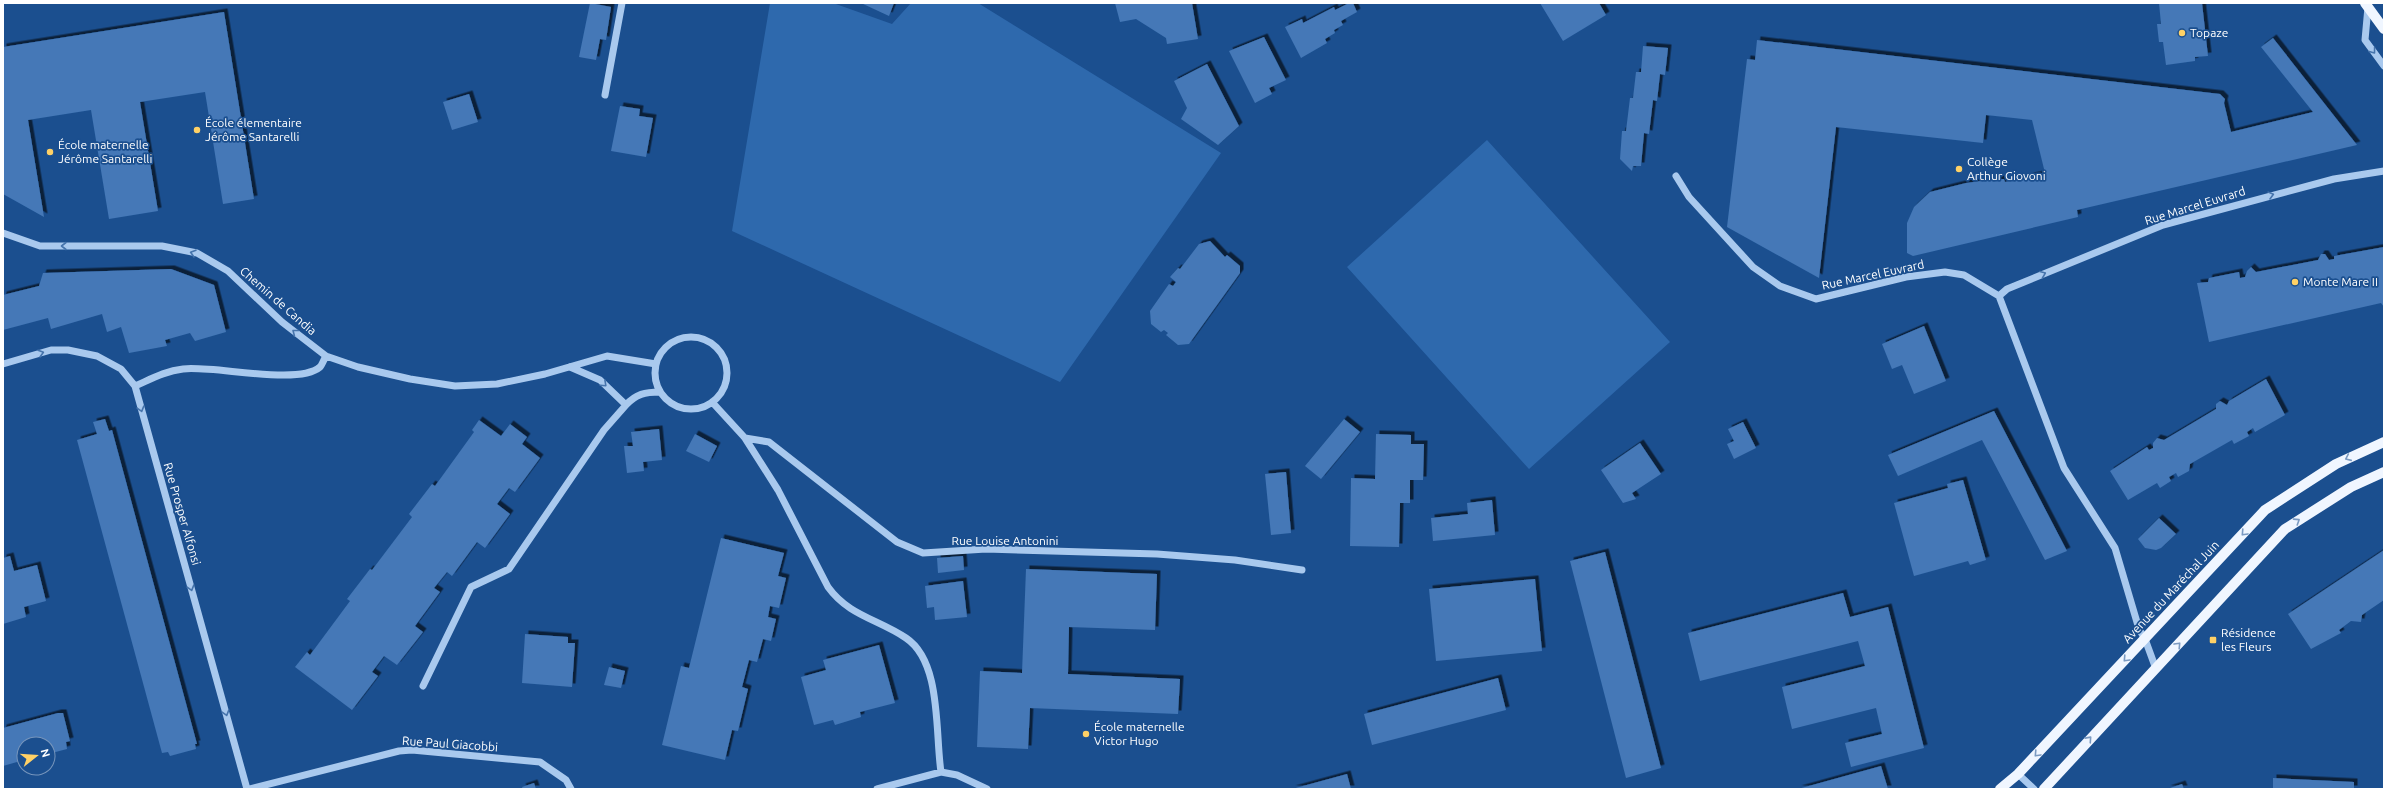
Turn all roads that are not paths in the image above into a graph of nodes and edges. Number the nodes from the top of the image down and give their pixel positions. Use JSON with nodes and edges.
{"nodes":[{"id":1,"x":622,"y":3,"type":"edge"},
{"id":2,"x":2366,"y":5,"type":"edge"},
{"id":3,"x":2384,"y":29,"type":"edge"},
{"id":4,"x":2384,"y":66,"type":"edge"},
{"id":5,"x":604,"y":95,"type":"dead end"},
{"id":6,"x":2384,"y":171,"type":"edge"},
{"id":7,"x":1676,"y":176,"type":"dead end"},
{"id":8,"x":3,"y":233,"type":"edge"},
{"id":9,"x":1999,"y":296,"type":"junction"},
{"id":10,"x":326,"y":356,"type":"junction"},
{"id":11,"x":3,"y":364,"type":"edge"},
{"id":12,"x":656,"y":364,"type":"junction"},
{"id":13,"x":570,"y":367,"type":"junction"},
{"id":14,"x":135,"y":386,"type":"junction"},
{"id":15,"x":660,"y":392,"type":"junction"},
{"id":16,"x":712,"y":402,"type":"junction"},
{"id":17,"x":626,"y":406,"type":"junction"},
{"id":18,"x":745,"y":438,"type":"junction"},
{"id":19,"x":2384,"y":442,"type":"edge"},
{"id":20,"x":2384,"y":472,"type":"edge"},
{"id":21,"x":1302,"y":570,"type":"dead end"},
{"id":22,"x":2145,"y":639,"type":"junction"},
{"id":23,"x":2156,"y":668,"type":"junction"},
{"id":24,"x":423,"y":686,"type":"dead end"},
{"id":25,"x":941,"y":772,"type":"junction"},
{"id":26,"x":2018,"y":774,"type":"junction"},
{"id":27,"x":249,"y":789,"type":"edge"},
{"id":28,"x":571,"y":789,"type":"edge"},
{"id":29,"x":877,"y":789,"type":"edge"},
{"id":30,"x":987,"y":789,"type":"edge"},
{"id":31,"x":2000,"y":789,"type":"edge"},
{"id":32,"x":2034,"y":789,"type":"edge"},
{"id":33,"x":2044,"y":789,"type":"edge"}],
"edges":[{"from":1,"to":5,"type":"street"},
{"from":2,"to":3,"type":"main road"},
{"from":2,"to":4,"type":"street","one_way":true},
{"from":9,"to":6,"type":"street","name":"Rue Marcel Euvrard","one_way":true},
{"from":7,"to":9,"type":"street","name":"Rue Marcel Euvrard"},
{"from":10,"to":8,"type":"street","name":"Chemin de Candia","one_way":true},
{"from":9,"to":22,"type":"street"},
{"from":10,"to":13,"type":"street","name":"Chemin de Candia"},
{"from":10,"to":14,"type":"street"},
{"from":11,"to":14,"type":"street","name":"Rue Prosper Alfonsi","one_way":true},
{"from":12,"to":13,"type":"street","name":"Chemin de Candia"},
{"from":12,"to":15,"type":"street"},
{"from":12,"to":16,"type":"street"},
{"from":13,"to":17,"type":"street","one_way":true},
{"from":14,"to":27,"type":"street","name":"Rue Prosper Alfonsi","one_way":true},
{"from":15,"to":16,"type":"street"},
{"from":15,"to":17,"type":"street"},
{"from":16,"to":18,"type":"street"},
{"from":17,"to":24,"type":"street"},
{"from":18,"to":21,"type":"street","name":"Rue Louise Antonini"},
{"from":18,"to":25,"type":"street"},
{"from":19,"to":22,"type":"main road","name":"Avenue du Maréchal Juin","one_way":true},
{"from":23,"to":20,"type":"main road","one_way":true},
{"from":22,"to":23,"type":"street"},
{"from":22,"to":26,"type":"main road","name":"Avenue du Maréchal Juin","one_way":true},
{"from":33,"to":23,"type":"main road","one_way":true},
{"from":25,"to":29,"type":"street"},
{"from":25,"to":30,"type":"street"},
{"from":26,"to":31,"type":"main road","name":"Avenue du Maréchal Juin"},
{"from":26,"to":32,"type":"street"},
{"from":27,"to":28,"type":"street","name":"Rue Paul Giacobbi"}]}
